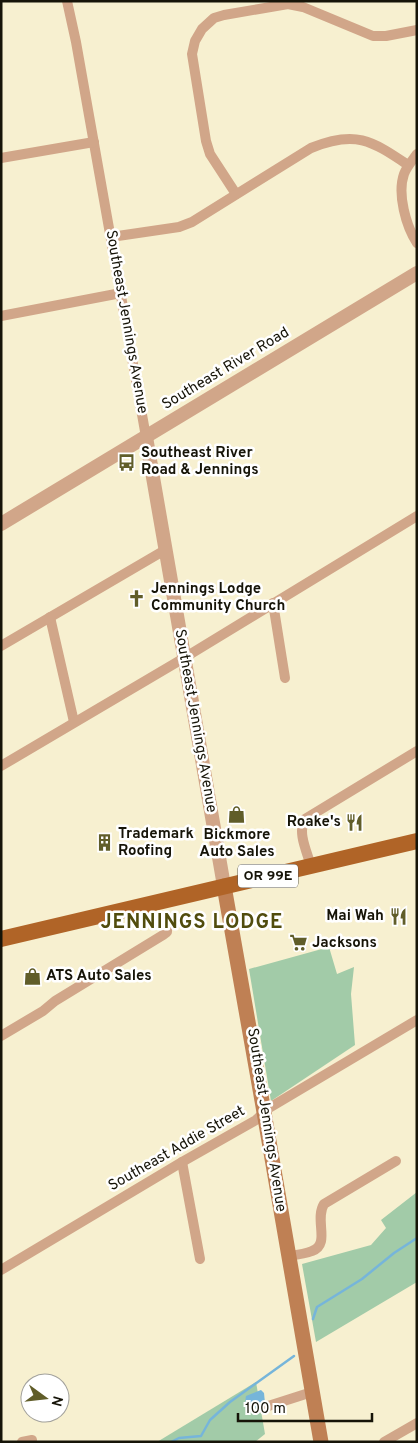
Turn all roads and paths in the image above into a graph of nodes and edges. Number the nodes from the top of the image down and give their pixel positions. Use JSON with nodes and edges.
{"nodes":[{"id":1,"x":67,"y":1,"type":"edge"},
{"id":2,"x":417,"y":30,"type":"edge"},
{"id":3,"x":94,"y":142,"type":"junction"},
{"id":4,"x":417,"y":154,"type":"edge"},
{"id":5,"x":1,"y":158,"type":"edge"},
{"id":6,"x":408,"y":165,"type":"junction"},
{"id":7,"x":236,"y":194,"type":"junction"},
{"id":8,"x":112,"y":237,"type":"junction"},
{"id":9,"x":417,"y":243,"type":"edge"},
{"id":10,"x":417,"y":273,"type":"edge"},
{"id":11,"x":121,"y":293,"type":"junction"},
{"id":12,"x":1,"y":316,"type":"edge"},
{"id":13,"x":146,"y":437,"type":"junction"},
{"id":14,"x":417,"y":516,"type":"edge"},
{"id":15,"x":1,"y":524,"type":"edge"},
{"id":16,"x":165,"y":550,"type":"junction"},
{"id":17,"x":273,"y":604,"type":"junction"},
{"id":18,"x":50,"y":618,"type":"junction"},
{"id":19,"x":1,"y":646,"type":"edge"},
{"id":20,"x":184,"y":658,"type":"junction"},
{"id":21,"x":285,"y":678,"type":"dead end"},
{"id":22,"x":74,"y":722,"type":"junction"},
{"id":23,"x":417,"y":751,"type":"edge"},
{"id":24,"x":1,"y":766,"type":"edge"},
{"id":25,"x":417,"y":841,"type":"edge"},
{"id":26,"x":311,"y":866,"type":"junction"},
{"id":27,"x":224,"y":886,"type":"junction"},
{"id":28,"x":167,"y":921,"type":"dead end"},
{"id":29,"x":1,"y":940,"type":"edge"},
{"id":30,"x":417,"y":1020,"type":"edge"},
{"id":31,"x":1,"y":1036,"type":"edge"},
{"id":32,"x":263,"y":1114,"type":"junction"},
{"id":33,"x":396,"y":1161,"type":"dead end"},
{"id":34,"x":182,"y":1162,"type":"junction"},
{"id":35,"x":288,"y":1256,"type":"junction"},
{"id":36,"x":200,"y":1259,"type":"dead end"},
{"id":37,"x":1,"y":1270,"type":"edge"},
{"id":38,"x":312,"y":1392,"type":"junction"},
{"id":39,"x":262,"y":1408,"type":"dead end"},
{"id":40,"x":417,"y":1423,"type":"edge"},
{"id":41,"x":321,"y":1442,"type":"edge"},
{"id":42,"x":384,"y":1442,"type":"edge"}],
"edges":[{"from":1,"to":3,"type":"street","name":"Southeast Jennings Avenue"},
{"from":2,"to":7,"type":"street"},
{"from":3,"to":5,"type":"street"},
{"from":3,"to":8,"type":"street","name":"Southeast Jennings Avenue"},
{"from":4,"to":6,"type":"street"},
{"from":6,"to":7,"type":"street"},
{"from":6,"to":9,"type":"street"},
{"from":7,"to":8,"type":"street"},
{"from":8,"to":11,"type":"street","name":"Southeast Jennings Avenue"},
{"from":10,"to":13,"type":"street","name":"Southeast River Road"},
{"from":11,"to":12,"type":"street"},
{"from":11,"to":13,"type":"street","name":"Southeast Jennings Avenue"},
{"from":13,"to":15,"type":"street","name":"Southeast River Road"},
{"from":13,"to":16,"type":"street","name":"Southeast Jennings Avenue"},
{"from":14,"to":17,"type":"street"},
{"from":16,"to":18,"type":"street"},
{"from":16,"to":20,"type":"street","name":"Southeast Jennings Avenue"},
{"from":17,"to":20,"type":"street"},
{"from":17,"to":21,"type":"street"},
{"from":18,"to":19,"type":"street"},
{"from":18,"to":22,"type":"street"},
{"from":20,"to":22,"type":"street"},
{"from":20,"to":27,"type":"street","name":"Southeast Jennings Avenue"},
{"from":22,"to":24,"type":"street"},
{"from":23,"to":26,"type":"street"},
{"from":25,"to":26,"type":"main road","number":"OR 99E"},
{"from":26,"to":27,"type":"main road","number":"OR 99E"},
{"from":27,"to":29,"type":"main road","number":"OR 99E"},
{"from":27,"to":32,"type":"main road","name":"Southeast Jennings Avenue"},
{"from":28,"to":31,"type":"street"},
{"from":30,"to":32,"type":"street","name":"Southeast Addie Street"},
{"from":32,"to":34,"type":"street","name":"Southeast Addie Street"},
{"from":32,"to":35,"type":"main road","name":"Southeast Jennings Avenue"},
{"from":33,"to":35,"type":"street"},
{"from":34,"to":36,"type":"street"},
{"from":34,"to":37,"type":"street","name":"Southeast Addie Street"},
{"from":35,"to":38,"type":"main road","name":"Southeast Jennings Avenue"},
{"from":38,"to":39,"type":"street"},
{"from":38,"to":41,"type":"main road","name":"Southeast Jennings Avenue"},
{"from":40,"to":42,"type":"street"}]}
